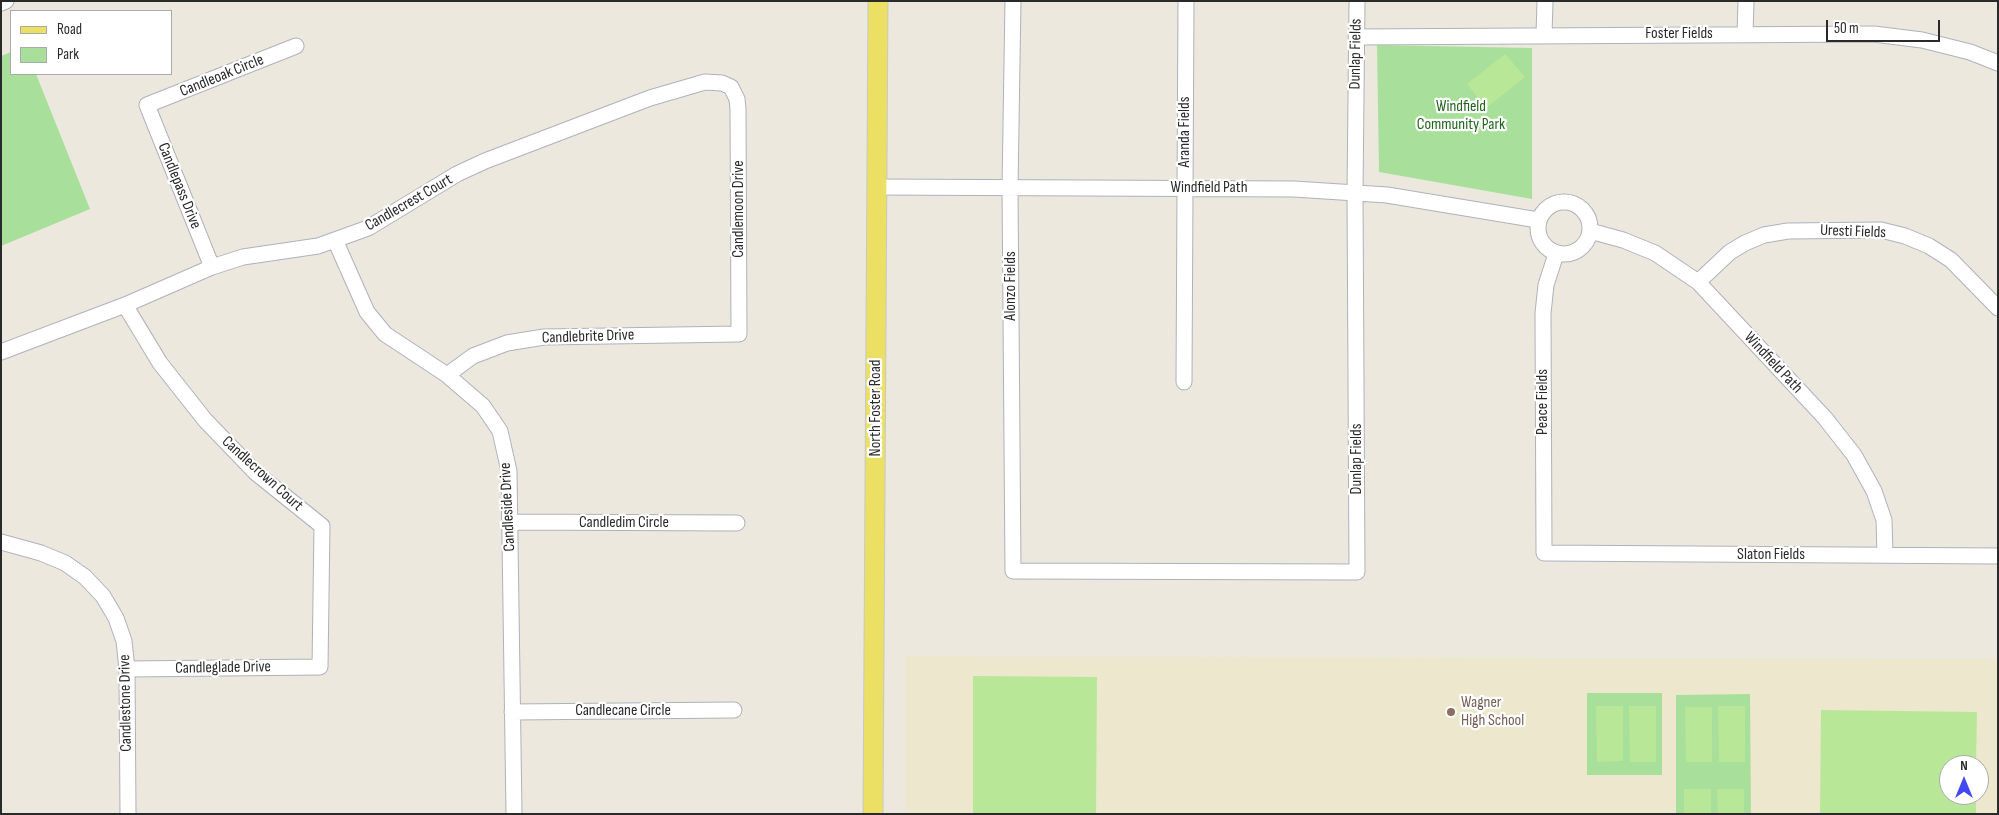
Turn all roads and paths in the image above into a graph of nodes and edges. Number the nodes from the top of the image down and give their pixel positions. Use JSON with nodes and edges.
{"nodes":[{"id":1,"x":6,"y":1,"type":"edge"},
{"id":2,"x":878,"y":1,"type":"edge"},
{"id":3,"x":1013,"y":1,"type":"edge"},
{"id":4,"x":1186,"y":1,"type":"edge"},
{"id":5,"x":1357,"y":1,"type":"edge"},
{"id":6,"x":1545,"y":1,"type":"edge"},
{"id":7,"x":1746,"y":1,"type":"edge"},
{"id":8,"x":1,"y":3,"type":"edge"},
{"id":9,"x":1745,"y":34,"type":"junction"},
{"id":10,"x":1544,"y":35,"type":"junction"},
{"id":11,"x":1356,"y":37,"type":"junction"},
{"id":12,"x":296,"y":46,"type":"dead end"},
{"id":13,"x":1998,"y":63,"type":"edge"},
{"id":14,"x":730,"y":87,"type":"joint"},
{"id":15,"x":147,"y":106,"type":"joint"},
{"id":16,"x":877,"y":187,"type":"junction"},
{"id":17,"x":1010,"y":188,"type":"junction"},
{"id":18,"x":1185,"y":188,"type":"junction"},
{"id":19,"x":1355,"y":194,"type":"junction"},
{"id":20,"x":1538,"y":220,"type":"junction"},
{"id":21,"x":1590,"y":231,"type":"junction"},
{"id":22,"x":335,"y":240,"type":"junction"},
{"id":23,"x":1556,"y":254,"type":"junction"},
{"id":24,"x":212,"y":267,"type":"junction"},
{"id":25,"x":1698,"y":282,"type":"junction"},
{"id":26,"x":125,"y":305,"type":"junction"},
{"id":27,"x":1998,"y":308,"type":"edge"},
{"id":28,"x":739,"y":334,"type":"joint"},
{"id":29,"x":1,"y":352,"type":"edge"},
{"id":30,"x":447,"y":376,"type":"junction"},
{"id":31,"x":1184,"y":382,"type":"dead end"},
{"id":32,"x":510,"y":522,"type":"junction"},
{"id":33,"x":737,"y":523,"type":"dead end"},
{"id":34,"x":1,"y":542,"type":"edge"},
{"id":35,"x":1544,"y":553,"type":"joint"},
{"id":36,"x":1885,"y":556,"type":"junction"},
{"id":37,"x":1998,"y":556,"type":"edge"},
{"id":38,"x":1012,"y":570,"type":"joint"},
{"id":39,"x":320,"y":667,"type":"joint"},
{"id":40,"x":127,"y":669,"type":"junction"},
{"id":41,"x":734,"y":710,"type":"dead end"},
{"id":42,"x":512,"y":712,"type":"junction"},
{"id":43,"x":128,"y":814,"type":"edge"},
{"id":44,"x":514,"y":814,"type":"edge"},
{"id":45,"x":873,"y":814,"type":"edge"}],
"edges":[{"from":1,"to":8,"type":"street"},
{"from":2,"to":16,"type":"main road","name":"North Foster Road"},
{"from":3,"to":17,"type":"street","name":"Alonzo Fields"},
{"from":4,"to":18,"type":"street","name":"Aranda Fields"},
{"from":5,"to":11,"type":"street","name":"Dunlap Fields"},
{"from":6,"to":10,"type":"street"},
{"from":7,"to":9,"type":"street"},
{"from":9,"to":10,"type":"street","name":"Foster Fields"},
{"from":9,"to":13,"type":"street","name":"Foster Fields"},
{"from":10,"to":11,"type":"street","name":"Foster Fields"},
{"from":11,"to":19,"type":"street","name":"Dunlap Fields"},
{"from":12,"to":15,"type":"street","name":"Candleoak Circle"},
{"from":14,"to":22,"type":"street","name":"Candlecrest Court"},
{"from":14,"to":28,"type":"street","name":"Candlemoon Drive"},
{"from":15,"to":24,"type":"street","name":"Candlepass Drive"},
{"from":16,"to":17,"type":"street","name":"Windfield Path"},
{"from":16,"to":45,"type":"main road","name":"North Foster Road"},
{"from":17,"to":18,"type":"street","name":"Windfield Path"},
{"from":17,"to":38,"type":"street","name":"Alonzo Fields"},
{"from":18,"to":19,"type":"street","name":"Windfield Path"},
{"from":18,"to":31,"type":"street","name":"Aranda Fields"},
{"from":19,"to":20,"type":"street","name":"Windfield Path"},
{"from":19,"to":38,"type":"street","name":"Dunlap Fields"},
{"from":20,"to":21,"type":"street"},
{"from":20,"to":23,"type":"street"},
{"from":21,"to":23,"type":"street"},
{"from":21,"to":25,"type":"street","name":"Windfield Path"},
{"from":22,"to":24,"type":"street","name":"Candlecrest Court"},
{"from":22,"to":30,"type":"street","name":"Candleside Drive"},
{"from":23,"to":35,"type":"street","name":"Peace Fields"},
{"from":24,"to":26,"type":"street","name":"Candlecrest Court"},
{"from":25,"to":27,"type":"street","name":"Uresti Fields"},
{"from":25,"to":36,"type":"street","name":"Windfield Path"},
{"from":26,"to":29,"type":"street","name":"Candlecrest Court"},
{"from":26,"to":39,"type":"street","name":"Candlecrown Court"},
{"from":28,"to":30,"type":"street","name":"Candlebrite Drive"},
{"from":30,"to":32,"type":"street","name":"Candleside Drive"},
{"from":32,"to":33,"type":"street","name":"Candledim Circle"},
{"from":32,"to":42,"type":"street","name":"Candleside Drive"},
{"from":34,"to":40,"type":"street","name":"Candlestone Drive"},
{"from":35,"to":36,"type":"street","name":"Slaton Fields"},
{"from":36,"to":37,"type":"street","name":"Slaton Fields"},
{"from":39,"to":40,"type":"street","name":"Candleglade Drive"},
{"from":40,"to":43,"type":"street","name":"Candlestone Drive"},
{"from":41,"to":42,"type":"street","name":"Candlecane Circle"},
{"from":42,"to":44,"type":"street","name":"Candleside Drive"}]}
